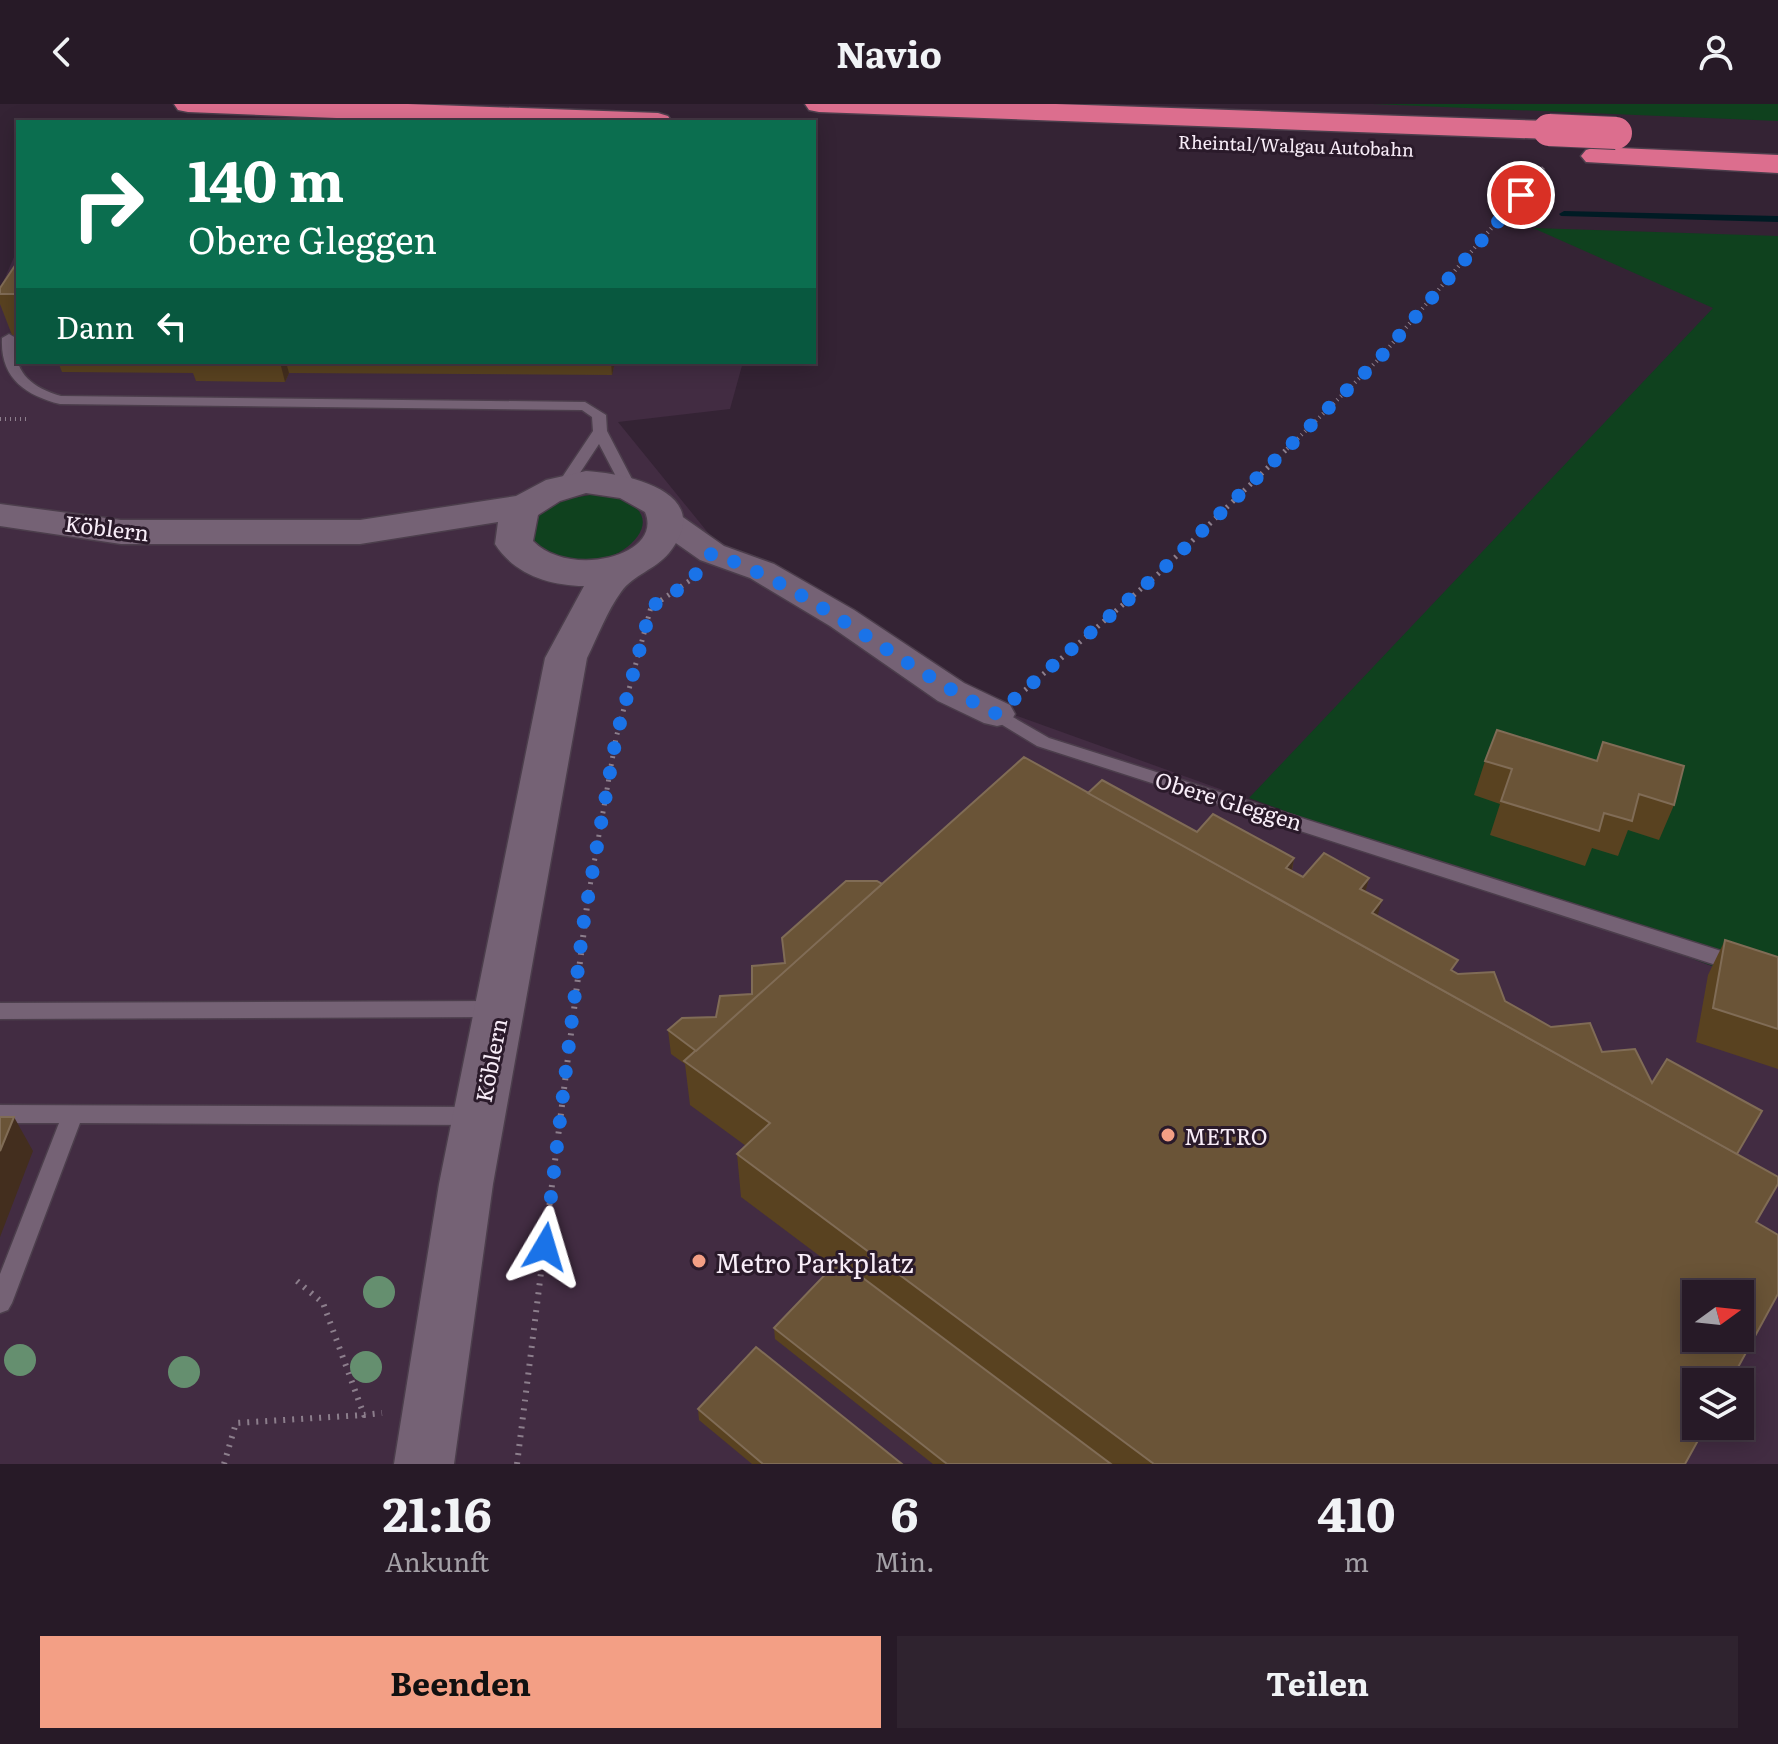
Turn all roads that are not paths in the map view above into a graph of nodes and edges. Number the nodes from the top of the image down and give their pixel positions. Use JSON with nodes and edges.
{"nodes":[{"id":1,"x":188,"y":104,"type":"edge"},
{"id":2,"x":819,"y":104,"type":"edge"},
{"id":3,"x":1075,"y":104,"type":"edge"},
{"id":4,"x":1139,"y":115,"type":"junction"},
{"id":5,"x":606,"y":120,"type":"edge"},
{"id":6,"x":816,"y":128,"type":"edge"},
{"id":7,"x":1778,"y":139,"type":"edge"},
{"id":8,"x":1778,"y":164,"type":"edge"},
{"id":9,"x":9,"y":338,"type":"dead end"},
{"id":10,"x":600,"y":431,"type":"junction"},
{"id":11,"x":565,"y":485,"type":"junction"},
{"id":12,"x":627,"y":485,"type":"junction"},
{"id":13,"x":525,"y":506,"type":"junction"},
{"id":14,"x":10,"y":512,"type":"edge"},
{"id":15,"x":665,"y":520,"type":"junction"},
{"id":16,"x":376,"y":531,"type":"junction"},
{"id":17,"x":514,"y":544,"type":"junction"},
{"id":18,"x":712,"y":553,"type":"junction"},
{"id":19,"x":630,"y":563,"type":"junction"},
{"id":20,"x":552,"y":571,"type":"junction"},
{"id":21,"x":566,"y":658,"type":"junction"},
{"id":22,"x":997,"y":714,"type":"joint"},
{"id":23,"x":1778,"y":977,"type":"edge"},
{"id":24,"x":499,"y":1009,"type":"junction"},
{"id":25,"x":0,"y":1011,"type":"edge"},
{"id":26,"x":0,"y":1114,"type":"edge"},
{"id":27,"x":73,"y":1115,"type":"junction"},
{"id":28,"x":479,"y":1116,"type":"junction"},
{"id":29,"x":0,"y":1303,"type":"edge"},
{"id":30,"x":424,"y":1464,"type":"edge"}],
"edges":[{"from":1,"to":5,"type":"highway"},
{"from":2,"to":4,"type":"highway","name":"Rheintal/Walgau Autobahn"},
{"from":3,"to":4,"type":"highway"},
{"from":4,"to":7,"type":"highway","name":"Rheintal/Walgau Autobahn","bridge":true},
{"from":6,"to":8,"type":"highway","name":"Rheintal/Walgau Autobahn"},
{"from":9,"to":10,"type":"lane"},
{"from":10,"to":11,"type":"lane"},
{"from":10,"to":12,"type":"lane"},
{"from":11,"to":12,"type":"street","name":"Köblern"},
{"from":11,"to":13,"type":"street","name":"Köblern"},
{"from":12,"to":15,"type":"street"},
{"from":13,"to":16,"type":"street","name":"Köblern"},
{"from":13,"to":17,"type":"street"},
{"from":14,"to":16,"type":"street","name":"Köblern"},
{"from":15,"to":18,"type":"street","name":"Obere Gleggen"},
{"from":15,"to":19,"type":"street","name":"Köblern"},
{"from":16,"to":17,"type":"street","name":"Köblern"},
{"from":17,"to":20,"type":"street"},
{"from":18,"to":19,"type":"street","name":"Obere Gleggen"},
{"from":18,"to":22,"type":"street","name":"Obere Gleggen"},
{"from":19,"to":20,"type":"street"},
{"from":19,"to":21,"type":"street","name":"Köblern"},
{"from":20,"to":21,"type":"street","name":"Köblern"},
{"from":21,"to":24,"type":"street","name":"Köblern"},
{"from":22,"to":23,"type":"lane","name":"Obere Gleggen"},
{"from":24,"to":25,"type":"lane"},
{"from":24,"to":28,"type":"street","name":"Köblern"},
{"from":26,"to":27,"type":"lane"},
{"from":27,"to":28,"type":"lane"},
{"from":27,"to":29,"type":"lane"},
{"from":28,"to":30,"type":"street","name":"Köblern"}]}
